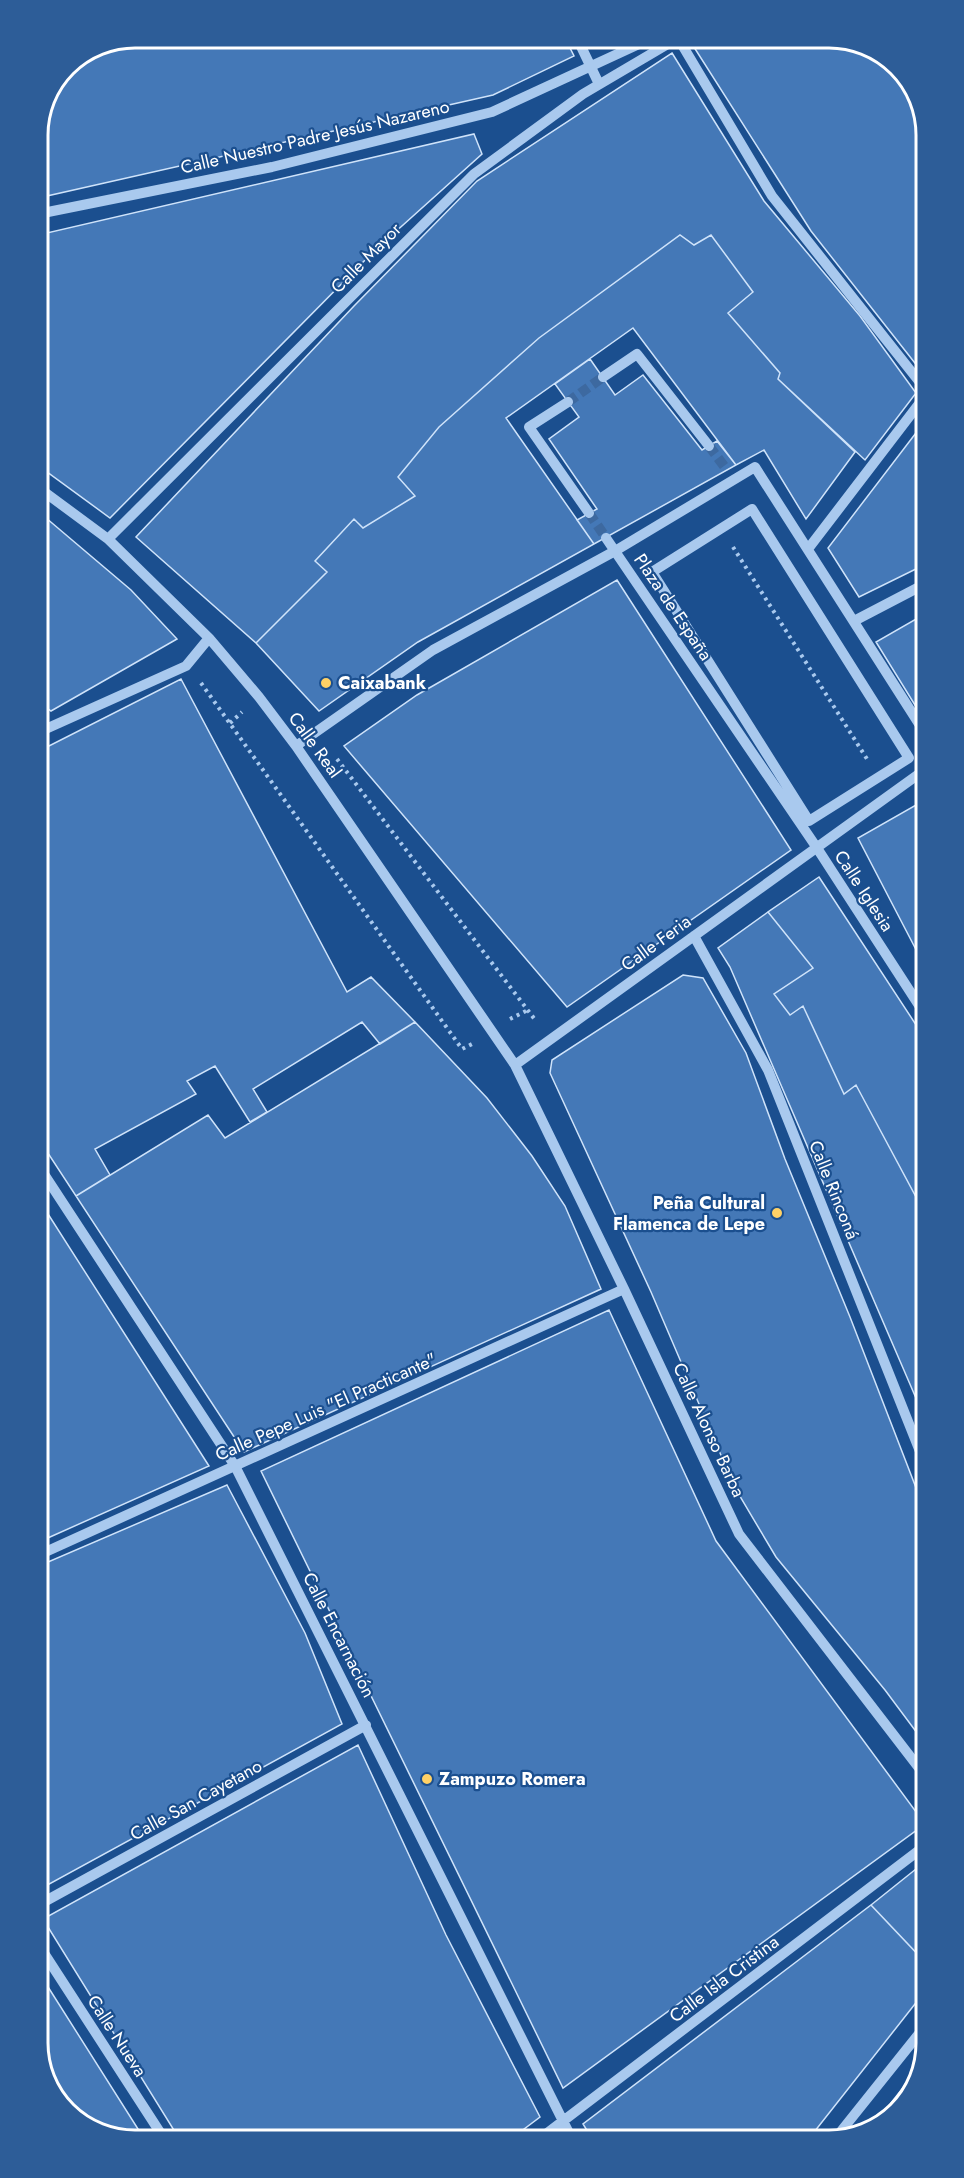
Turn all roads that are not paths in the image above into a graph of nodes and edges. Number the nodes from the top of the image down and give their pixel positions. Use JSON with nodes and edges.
{"nodes":[{"id":1,"x":582,"y":48,"type":"edge"},
{"id":2,"x":631,"y":48,"type":"edge"},
{"id":3,"x":661,"y":48,"type":"edge"},
{"id":4,"x":684,"y":48,"type":"edge"},
{"id":5,"x":591,"y":67,"type":"junction"},
{"id":6,"x":599,"y":84,"type":"junction"},
{"id":7,"x":48,"y":212,"type":"edge"},
{"id":8,"x":603,"y":377,"type":"tunnel mouth"},
{"id":9,"x":916,"y":377,"type":"edge"},
{"id":10,"x":568,"y":402,"type":"tunnel mouth"},
{"id":11,"x":916,"y":408,"type":"edge"},
{"id":12,"x":709,"y":446,"type":"tunnel mouth"},
{"id":13,"x":48,"y":495,"type":"edge"},
{"id":14,"x":589,"y":513,"type":"tunnel mouth"},
{"id":15,"x":606,"y":538,"type":"tunnel mouth"},
{"id":16,"x":108,"y":539,"type":"junction"},
{"id":17,"x":808,"y":549,"type":"junction"},
{"id":18,"x":615,"y":551,"type":"junction"},
{"id":19,"x":916,"y":588,"type":"edge"},
{"id":20,"x":854,"y":621,"type":"junction"},
{"id":21,"x":209,"y":638,"type":"junction"},
{"id":22,"x":916,"y":719,"type":"edge"},
{"id":23,"x":48,"y":724,"type":"edge"},
{"id":24,"x":296,"y":746,"type":"junction"},
{"id":25,"x":916,"y":776,"type":"edge"},
{"id":26,"x":879,"y":777,"type":"joint"},
{"id":27,"x":817,"y":848,"type":"junction"},
{"id":28,"x":694,"y":936,"type":"junction"},
{"id":29,"x":916,"y":1001,"type":"edge"},
{"id":30,"x":515,"y":1065,"type":"junction"},
{"id":31,"x":48,"y":1180,"type":"edge"},
{"id":32,"x":624,"y":1289,"type":"junction"},
{"id":33,"x":916,"y":1441,"type":"edge"},
{"id":34,"x":235,"y":1466,"type":"junction"},
{"id":35,"x":48,"y":1551,"type":"edge"},
{"id":36,"x":366,"y":1725,"type":"junction"},
{"id":37,"x":916,"y":1764,"type":"edge"},
{"id":38,"x":916,"y":1853,"type":"edge"},
{"id":39,"x":48,"y":1900,"type":"edge"},
{"id":40,"x":48,"y":1959,"type":"edge"},
{"id":41,"x":916,"y":2038,"type":"edge"},
{"id":42,"x":563,"y":2123,"type":"junction"},
{"id":43,"x":843,"y":2128,"type":"edge"},
{"id":44,"x":159,"y":2130,"type":"edge"},
{"id":45,"x":552,"y":2130,"type":"edge"},
{"id":46,"x":567,"y":2130,"type":"edge"}],
"edges":[{"from":1,"to":5,"type":"street"},
{"from":2,"to":5,"type":"street"},
{"from":3,"to":6,"type":"street","name":"Calle Mayor"},
{"from":4,"to":9,"type":"street"},
{"from":5,"to":6,"type":"street"},
{"from":5,"to":7,"type":"street","name":"Calle Nuestro Padre Jesús Nazareno"},
{"from":6,"to":16,"type":"street","name":"Calle Mayor"},
{"from":8,"to":12,"type":"street"},
{"from":10,"to":14,"type":"street"},
{"from":11,"to":17,"type":"street"},
{"from":13,"to":16,"type":"street","name":"Calle Real"},
{"from":15,"to":18,"type":"street"},
{"from":16,"to":21,"type":"street","name":"Calle Real"},
{"from":17,"to":18,"type":"street","name":"Plaza de España"},
{"from":17,"to":20,"type":"street","name":"Plaza de España"},
{"from":18,"to":24,"type":"street"},
{"from":18,"to":27,"type":"street","name":"Plaza de España"},
{"from":19,"to":20,"type":"street"},
{"from":20,"to":22,"type":"street","name":"Plaza de España"},
{"from":21,"to":23,"type":"street"},
{"from":21,"to":24,"type":"street","name":"Calle Real"},
{"from":24,"to":30,"type":"street","name":"Calle Real"},
{"from":25,"to":27,"type":"street"},
{"from":26,"to":26,"type":"street","name":"Plaza de España"},
{"from":27,"to":28,"type":"street","name":"Calle Feria"},
{"from":27,"to":29,"type":"street","name":"Calle Iglesia"},
{"from":28,"to":30,"type":"street","name":"Calle Feria"},
{"from":28,"to":33,"type":"street","name":"Calle Rinconá"},
{"from":30,"to":32,"type":"street","name":"Calle Alonso Barba"},
{"from":31,"to":34,"type":"street","name":"Calle Encarnación"},
{"from":32,"to":34,"type":"street","name":"Calle Pepe Luis \"El Practicante\""},
{"from":32,"to":37,"type":"street","name":"Calle Alonso Barba"},
{"from":34,"to":35,"type":"street","name":"Calle Pepe Luis \"El Practicante\""},
{"from":34,"to":36,"type":"street","name":"Calle Encarnación"},
{"from":36,"to":39,"type":"street","name":"Calle San Cayetano"},
{"from":36,"to":42,"type":"street","name":"Calle Encarnación"},
{"from":38,"to":42,"type":"street","name":"Calle Isla Cristina"},
{"from":40,"to":44,"type":"street","name":"Calle Nueva"},
{"from":41,"to":43,"type":"street"},
{"from":42,"to":45,"type":"street","name":"Calle Isla Cristina"},
{"from":42,"to":46,"type":"street","name":"Calle Encarnación"}]}
